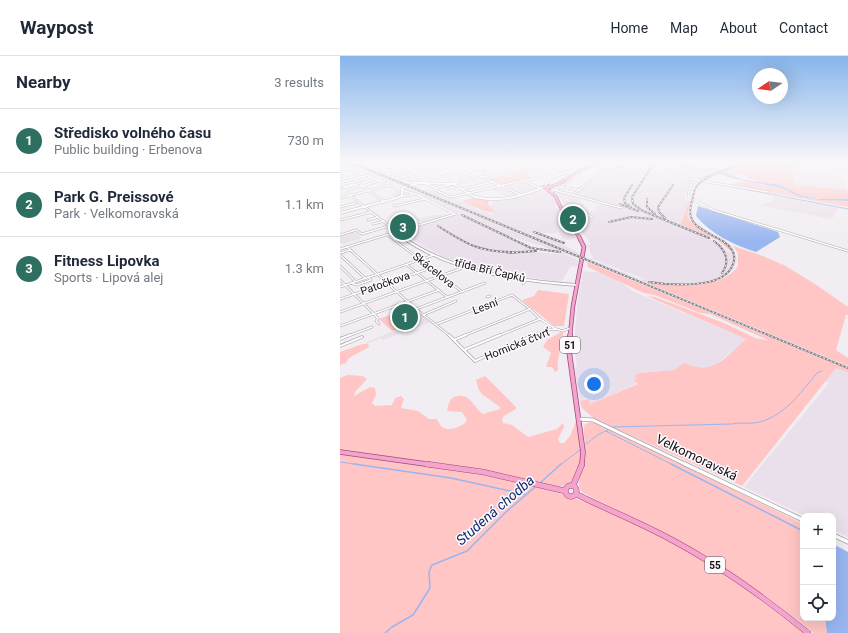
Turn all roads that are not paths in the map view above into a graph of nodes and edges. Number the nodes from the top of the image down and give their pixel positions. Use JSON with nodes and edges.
{"nodes":[{"id":1,"x":436,"y":188,"type":"edge"},
{"id":2,"x":351,"y":189,"type":"edge"},
{"id":3,"x":366,"y":189,"type":"edge"},
{"id":4,"x":376,"y":189,"type":"edge"},
{"id":5,"x":395,"y":189,"type":"edge"},
{"id":6,"x":462,"y":189,"type":"edge"},
{"id":7,"x":462,"y":189,"type":"edge"},
{"id":8,"x":481,"y":189,"type":"edge"},
{"id":9,"x":508,"y":189,"type":"edge"},
{"id":10,"x":537,"y":189,"type":"edge"},
{"id":11,"x":541,"y":189,"type":"edge"},
{"id":12,"x":549,"y":189,"type":"edge"},
{"id":13,"x":574,"y":189,"type":"edge"},
{"id":14,"x":690,"y":189,"type":"edge"},
{"id":15,"x":749,"y":189,"type":"edge"},
{"id":16,"x":402,"y":190,"type":"joint"},
{"id":17,"x":556,"y":190,"type":"joint"},
{"id":18,"x":579,"y":190,"type":"joint"},
{"id":19,"x":343,"y":191,"type":"joint"},
{"id":20,"x":369,"y":191,"type":"junction"},
{"id":21,"x":467,"y":192,"type":"junction"},
{"id":22,"x":531,"y":192,"type":"junction"},
{"id":23,"x":551,"y":192,"type":"junction"},
{"id":24,"x":768,"y":192,"type":"dead end"},
{"id":25,"x":414,"y":194,"type":"junction"},
{"id":26,"x":521,"y":195,"type":"junction"},
{"id":27,"x":573,"y":195,"type":"junction"},
{"id":28,"x":350,"y":196,"type":"junction"},
{"id":29,"x":399,"y":197,"type":"junction"},
{"id":30,"x":340,"y":198,"type":"edge"},
{"id":31,"x":425,"y":199,"type":"junction"},
{"id":32,"x":391,"y":200,"type":"junction"},
{"id":33,"x":384,"y":202,"type":"junction"},
{"id":34,"x":356,"y":203,"type":"dead end"},
{"id":35,"x":394,"y":206,"type":"dead end"},
{"id":36,"x":340,"y":207,"type":"edge"},
{"id":37,"x":365,"y":207,"type":"junction"},
{"id":38,"x":561,"y":207,"type":"junction"},
{"id":39,"x":622,"y":208,"type":"dead end"},
{"id":40,"x":371,"y":212,"type":"junction"},
{"id":41,"x":340,"y":213,"type":"edge"},
{"id":42,"x":378,"y":217,"type":"junction"},
{"id":43,"x":593,"y":218,"type":"dead end"},
{"id":44,"x":341,"y":220,"type":"dead end"},
{"id":45,"x":368,"y":220,"type":"dead end"},
{"id":46,"x":384,"y":221,"type":"junction"},
{"id":47,"x":373,"y":224,"type":"dead end"},
{"id":48,"x":389,"y":226,"type":"junction"},
{"id":49,"x":397,"y":232,"type":"junction"},
{"id":50,"x":340,"y":235,"type":"edge"},
{"id":51,"x":388,"y":235,"type":"junction"},
{"id":52,"x":347,"y":247,"type":"junction"},
{"id":53,"x":340,"y":249,"type":"edge"},
{"id":54,"x":350,"y":250,"type":"junction"},
{"id":55,"x":848,"y":251,"type":"edge"},
{"id":56,"x":340,"y":254,"type":"edge"},
{"id":57,"x":434,"y":255,"type":"junction"},
{"id":58,"x":421,"y":260,"type":"junction"},
{"id":59,"x":407,"y":264,"type":"junction"},
{"id":60,"x":340,"y":266,"type":"edge"},
{"id":61,"x":466,"y":267,"type":"junction"},
{"id":62,"x":431,"y":268,"type":"junction"},
{"id":63,"x":417,"y":272,"type":"junction"},
{"id":64,"x":377,"y":274,"type":"junction"},
{"id":65,"x":442,"y":276,"type":"junction"},
{"id":66,"x":368,"y":277,"type":"junction"},
{"id":67,"x":365,"y":278,"type":"junction"},
{"id":68,"x":527,"y":279,"type":"junction"},
{"id":69,"x":340,"y":280,"type":"edge"},
{"id":70,"x":355,"y":281,"type":"junction"},
{"id":71,"x":427,"y":281,"type":"junction"},
{"id":72,"x":485,"y":282,"type":"dead end"},
{"id":73,"x":351,"y":283,"type":"junction"},
{"id":74,"x":387,"y":283,"type":"junction"},
{"id":75,"x":523,"y":284,"type":"dead end"},
{"id":76,"x":345,"y":285,"type":"junction"},
{"id":77,"x":340,"y":286,"type":"edge"},
{"id":78,"x":577,"y":286,"type":"junction"},
{"id":79,"x":439,"y":290,"type":"junction"},
{"id":80,"x":397,"y":292,"type":"junction"},
{"id":81,"x":461,"y":292,"type":"junction"},
{"id":82,"x":340,"y":294,"type":"edge"},
{"id":83,"x":354,"y":294,"type":"junction"},
{"id":84,"x":490,"y":296,"type":"dead end"},
{"id":85,"x":447,"y":297,"type":"junction"},
{"id":86,"x":487,"y":297,"type":"dead end"},
{"id":87,"x":343,"y":298,"type":"junction"},
{"id":88,"x":340,"y":299,"type":"edge"},
{"id":89,"x":456,"y":301,"type":"dead end"},
{"id":90,"x":408,"y":302,"type":"junction"},
{"id":91,"x":363,"y":304,"type":"junction"},
{"id":92,"x":416,"y":309,"type":"junction"},
{"id":93,"x":530,"y":309,"type":"junction"},
{"id":94,"x":340,"y":312,"type":"edge"},
{"id":95,"x":374,"y":314,"type":"junction"},
{"id":96,"x":423,"y":315,"type":"junction"},
{"id":97,"x":540,"y":319,"type":"junction"},
{"id":98,"x":379,"y":324,"type":"dead end"},
{"id":99,"x":436,"y":324,"type":"junction"},
{"id":100,"x":340,"y":326,"type":"edge"},
{"id":101,"x":372,"y":327,"type":"dead end"},
{"id":102,"x":551,"y":328,"type":"junction"},
{"id":103,"x":571,"y":328,"type":"junction"},
{"id":104,"x":362,"y":338,"type":"dead end"},
{"id":105,"x":340,"y":339,"type":"edge"},
{"id":106,"x":454,"y":340,"type":"junction"},
{"id":107,"x":340,"y":346,"type":"edge"},
{"id":108,"x":464,"y":350,"type":"junction"},
{"id":109,"x":579,"y":419,"type":"junction"},
{"id":110,"x":340,"y":452,"type":"edge"},
{"id":111,"x":574,"y":486,"type":"junction"},
{"id":112,"x":565,"y":491,"type":"junction"},
{"id":113,"x":576,"y":494,"type":"junction"},
{"id":114,"x":800,"y":519,"type":"edge"},
{"id":115,"x":836,"y":536,"type":"edge"},
{"id":116,"x":848,"y":542,"type":"edge"},
{"id":117,"x":808,"y":633,"type":"edge"}],
"edges":[{"from":1,"to":21,"type":"street"},
{"from":2,"to":19,"type":"street"},
{"from":3,"to":20,"type":"street"},
{"from":4,"to":20,"type":"street"},
{"from":5,"to":32,"type":"street"},
{"from":6,"to":21,"type":"main road"},
{"from":7,"to":21,"type":"main road"},
{"from":8,"to":21,"type":"street"},
{"from":9,"to":26,"type":"street"},
{"from":10,"to":22,"type":"main road"},
{"from":11,"to":22,"type":"main road"},
{"from":12,"to":23,"type":"main road","number":"51"},
{"from":13,"to":18,"type":"street"},
{"from":14,"to":55,"type":"street"},
{"from":15,"to":24,"type":"street"},
{"from":16,"to":25,"type":"street"},
{"from":16,"to":29,"type":"main road"},
{"from":17,"to":23,"type":"street"},
{"from":17,"to":27,"type":"street"},
{"from":18,"to":27,"type":"street"},
{"from":19,"to":28,"type":"street"},
{"from":20,"to":28,"type":"street"},
{"from":20,"to":33,"type":"street"},
{"from":21,"to":26,"type":"main road"},
{"from":22,"to":26,"type":"main road"},
{"from":23,"to":38,"type":"main road","number":"51"},
{"from":25,"to":29,"type":"street"},
{"from":25,"to":31,"type":"street"},
{"from":27,"to":39,"type":"street"},
{"from":28,"to":30,"type":"street"},
{"from":28,"to":37,"type":"street"},
{"from":29,"to":32,"type":"main road"},
{"from":31,"to":35,"type":"street"},
{"from":31,"to":49,"type":"street"},
{"from":32,"to":33,"type":"main road"},
{"from":33,"to":37,"type":"main road"},
{"from":34,"to":36,"type":"street"},
{"from":37,"to":40,"type":"street","name":"třída Bří Čapků"},
{"from":37,"to":41,"type":"main road"},
{"from":38,"to":43,"type":"street"},
{"from":38,"to":78,"type":"main road","number":"51"},
{"from":40,"to":42,"type":"street","name":"třída Bří Čapků"},
{"from":40,"to":44,"type":"street"},
{"from":42,"to":45,"type":"street"},
{"from":42,"to":46,"type":"street","name":"třída Bří Čapků"},
{"from":46,"to":47,"type":"street"},
{"from":46,"to":48,"type":"street","name":"třída Bří Čapků"},
{"from":48,"to":49,"type":"street","name":"třída Bří Čapků"},
{"from":48,"to":50,"type":"street"},
{"from":49,"to":51,"type":"street"},
{"from":49,"to":57,"type":"street","name":"třída Bří Čapků"},
{"from":51,"to":52,"type":"street"},
{"from":51,"to":58,"type":"street","name":"Skácelova"},
{"from":52,"to":53,"type":"street"},
{"from":52,"to":54,"type":"street","name":"Hornická čtvrť"},
{"from":54,"to":56,"type":"street"},
{"from":54,"to":64,"type":"street","name":"Hornická čtvrť"},
{"from":56,"to":67,"type":"street"},
{"from":57,"to":58,"type":"street"},
{"from":57,"to":61,"type":"street","name":"třída Bří Čapků"},
{"from":58,"to":59,"type":"street"},
{"from":58,"to":62,"type":"street","name":"Skácelova"},
{"from":59,"to":63,"type":"street","name":"Skácelova"},
{"from":59,"to":64,"type":"street"},
{"from":60,"to":70,"type":"street"},
{"from":61,"to":65,"type":"street"},
{"from":61,"to":68,"type":"street","name":"třída Bří Čapků"},
{"from":62,"to":63,"type":"street","name":"Patočkova"},
{"from":62,"to":65,"type":"street","name":"Skácelova"},
{"from":63,"to":71,"type":"street","name":"Skácelova"},
{"from":63,"to":74,"type":"street","name":"Patočkova"},
{"from":64,"to":66,"type":"street"},
{"from":64,"to":74,"type":"street","name":"Hornická čtvrť"},
{"from":65,"to":71,"type":"street"},
{"from":65,"to":81,"type":"street","name":"Skácelova"},
{"from":66,"to":67,"type":"street"},
{"from":66,"to":73,"type":"street"},
{"from":67,"to":70,"type":"street"},
{"from":68,"to":75,"type":"street","name":"třída Bří Čapků"},
{"from":68,"to":78,"type":"street","name":"třída Bří Čapků"},
{"from":69,"to":76,"type":"street"},
{"from":70,"to":73,"type":"street"},
{"from":71,"to":79,"type":"street","name":"Skácelova"},
{"from":71,"to":80,"type":"street"},
{"from":72,"to":81,"type":"street"},
{"from":73,"to":76,"type":"street"},
{"from":74,"to":80,"type":"street","name":"Hornická čtvrť"},
{"from":74,"to":83,"type":"street","name":"Patočkova"},
{"from":76,"to":77,"type":"street"},
{"from":76,"to":83,"type":"street"},
{"from":78,"to":103,"type":"main road","number":"51"},
{"from":79,"to":85,"type":"street","name":"Skácelova"},
{"from":79,"to":90,"type":"street"},
{"from":80,"to":90,"type":"street","name":"Hornická čtvrť"},
{"from":80,"to":91,"type":"street"},
{"from":81,"to":85,"type":"street"},
{"from":82,"to":87,"type":"street"},
{"from":83,"to":87,"type":"street","name":"Patočkova"},
{"from":83,"to":91,"type":"street"},
{"from":84,"to":86,"type":"street"},
{"from":85,"to":92,"type":"street"},
{"from":87,"to":88,"type":"street","name":"Patočkova"},
{"from":89,"to":96,"type":"street"},
{"from":90,"to":92,"type":"street","name":"Hornická čtvrť"},
{"from":90,"to":95,"type":"street"},
{"from":91,"to":94,"type":"street"},
{"from":91,"to":95,"type":"street"},
{"from":92,"to":96,"type":"street","name":"Hornická čtvrť"},
{"from":93,"to":97,"type":"street","name":"Hornická čtvrť"},
{"from":93,"to":99,"type":"street","name":"Lesní"},
{"from":93,"to":106,"type":"street"},
{"from":95,"to":98,"type":"street"},
{"from":95,"to":100,"type":"street"},
{"from":96,"to":99,"type":"street","name":"Hornická čtvrť"},
{"from":97,"to":102,"type":"street","name":"Hornická čtvrť"},
{"from":97,"to":108,"type":"street","name":"Hornická čtvrť"},
{"from":99,"to":106,"type":"street","name":"Hornická čtvrť"},
{"from":101,"to":105,"type":"street"},
{"from":102,"to":103,"type":"street","name":"Hornická čtvrť"},
{"from":102,"to":108,"type":"street","name":"Hornická čtvrť"},
{"from":103,"to":109,"type":"main road","number":"51"},
{"from":104,"to":107,"type":"street"},
{"from":106,"to":108,"type":"street","name":"Hornická čtvrť"},
{"from":109,"to":111,"type":"main road","number":"51"},
{"from":109,"to":114,"type":"street","name":"Velkomoravská"},
{"from":110,"to":112,"type":"main road","number":"55"},
{"from":111,"to":112,"type":"main road"},
{"from":111,"to":113,"type":"main road"},
{"from":112,"to":113,"type":"main road","number":"55"},
{"from":113,"to":117,"type":"main road","number":"55"},
{"from":115,"to":116,"type":"street"}]}
